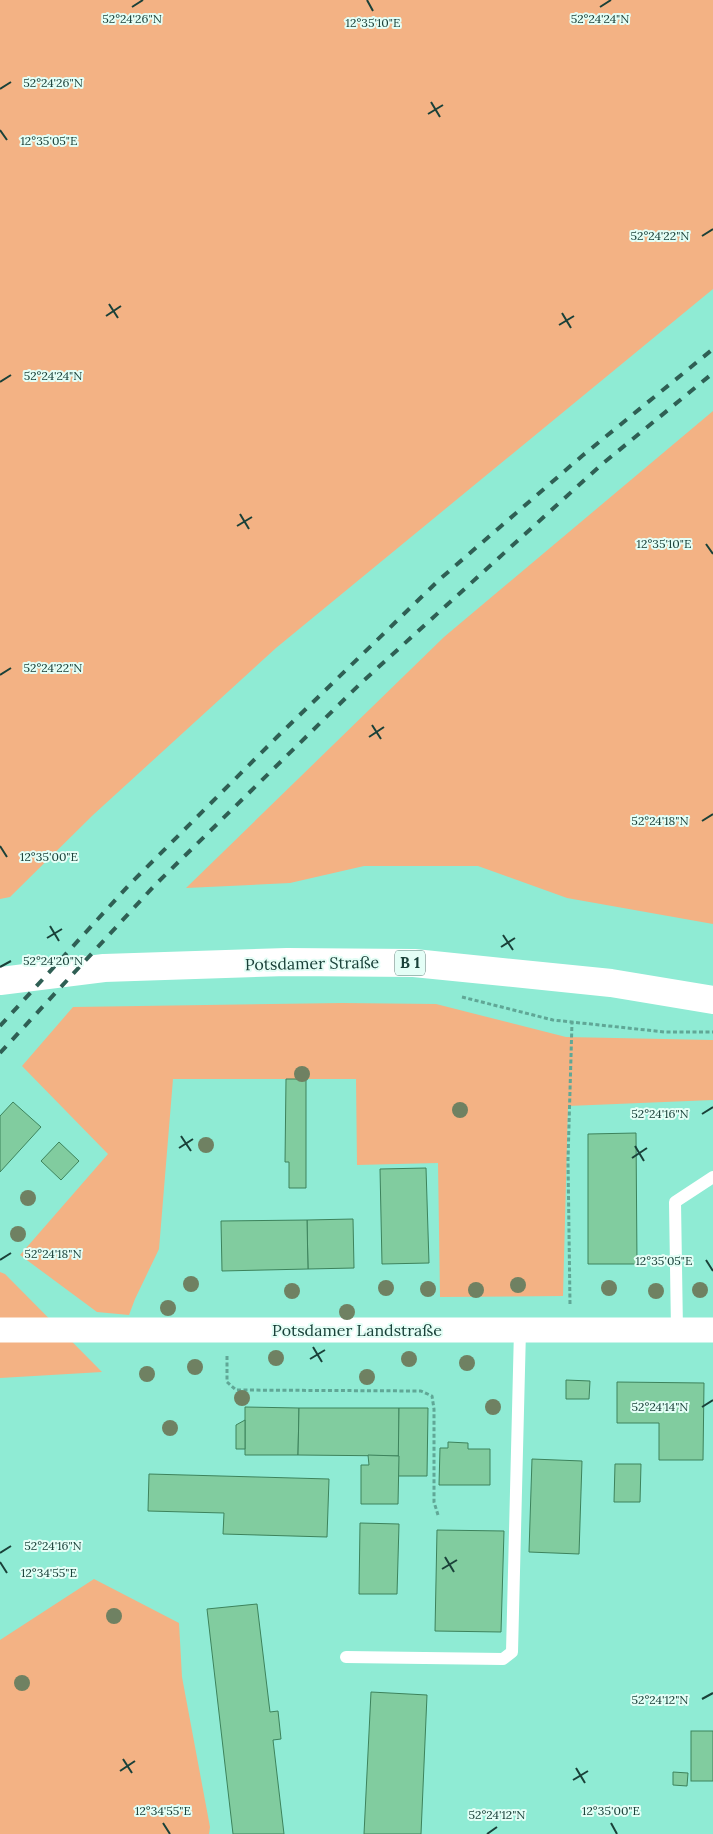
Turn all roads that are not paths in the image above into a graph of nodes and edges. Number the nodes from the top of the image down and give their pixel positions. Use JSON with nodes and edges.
{"nodes":[{"id":1,"x":0,"y":981,"type":"edge"},
{"id":2,"x":713,"y":1000,"type":"edge"},
{"id":3,"x":713,"y":1177,"type":"edge"},
{"id":4,"x":0,"y":1330,"type":"edge"},
{"id":5,"x":520,"y":1330,"type":"junction"},
{"id":6,"x":677,"y":1330,"type":"junction"},
{"id":7,"x":713,"y":1330,"type":"edge"},
{"id":8,"x":346,"y":1657,"type":"dead end"}],
"edges":[{"from":1,"to":2,"type":"main road","name":"Potsdamer Straße","number":"B 1"},
{"from":3,"to":6,"type":"lane"},
{"from":4,"to":5,"type":"street","name":"Potsdamer Landstraße"},
{"from":5,"to":6,"type":"street","name":"Potsdamer Landstraße"},
{"from":5,"to":8,"type":"lane"},
{"from":6,"to":7,"type":"street","name":"Potsdamer Landstraße"}]}
